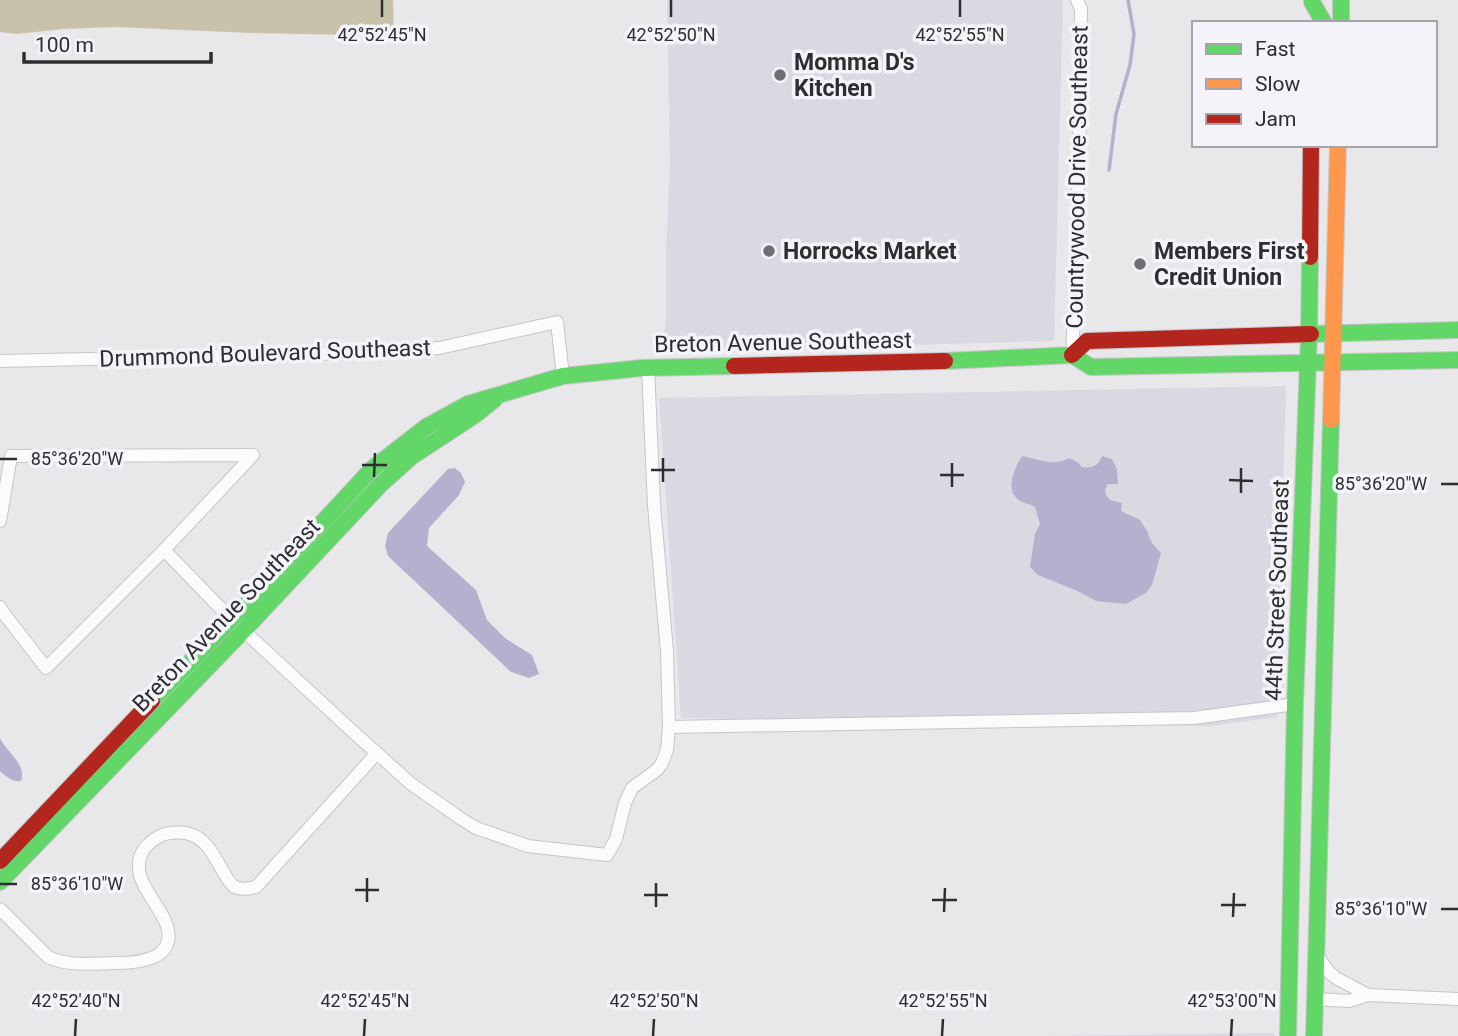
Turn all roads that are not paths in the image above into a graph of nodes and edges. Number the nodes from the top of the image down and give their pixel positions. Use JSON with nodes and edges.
{"nodes":[{"id":1,"x":1077,"y":0,"type":"edge"},
{"id":2,"x":1341,"y":0,"type":"edge"},
{"id":3,"x":1312,"y":1,"type":"edge"},
{"id":4,"x":1312,"y":21,"type":"edge"},
{"id":5,"x":1323,"y":21,"type":"edge"},
{"id":6,"x":1341,"y":21,"type":"edge"},
{"id":7,"x":1311,"y":147,"type":"edge"},
{"id":8,"x":1338,"y":147,"type":"edge"},
{"id":9,"x":1458,"y":330,"type":"edge"},
{"id":10,"x":1334,"y":334,"type":"junction"},
{"id":11,"x":1309,"y":335,"type":"junction"},
{"id":12,"x":1171,"y":338,"type":"junction"},
{"id":13,"x":1072,"y":355,"type":"junction"},
{"id":14,"x":1458,"y":360,"type":"edge"},
{"id":15,"x":0,"y":361,"type":"edge"},
{"id":16,"x":1333,"y":361,"type":"junction"},
{"id":17,"x":1308,"y":362,"type":"junction"},
{"id":18,"x":1123,"y":366,"type":"junction"},
{"id":19,"x":648,"y":368,"type":"junction"},
{"id":20,"x":563,"y":376,"type":"junction"},
{"id":21,"x":0,"y":521,"type":"edge"},
{"id":22,"x":164,"y":550,"type":"junction"},
{"id":23,"x":0,"y":607,"type":"edge"},
{"id":24,"x":238,"y":625,"type":"junction"},
{"id":25,"x":1297,"y":647,"type":"junction"},
{"id":26,"x":1324,"y":676,"type":"junction"},
{"id":27,"x":1295,"y":704,"type":"junction"},
{"id":28,"x":669,"y":727,"type":"junction"},
{"id":29,"x":1323,"y":739,"type":"junction"},
{"id":30,"x":377,"y":753,"type":"junction"},
{"id":31,"x":0,"y":861,"type":"edge"},
{"id":32,"x":0,"y":881,"type":"edge"},
{"id":33,"x":0,"y":909,"type":"edge"},
{"id":34,"x":1316,"y":954,"type":"junction"},
{"id":35,"x":1290,"y":966,"type":"junction"},
{"id":36,"x":1368,"y":995,"type":"junction"},
{"id":37,"x":1315,"y":999,"type":"junction"},
{"id":38,"x":1458,"y":999,"type":"edge"},
{"id":39,"x":1289,"y":1036,"type":"edge"},
{"id":40,"x":1314,"y":1036,"type":"edge"}],
"edges":[{"from":1,"to":13,"type":"street","name":"Countrywood Drive Southeast"},
{"from":2,"to":6,"type":"main road"},
{"from":3,"to":4,"type":"main road"},
{"from":3,"to":5,"type":"main road"},
{"from":7,"to":11,"type":"main road","name":"44th Street Southeast"},
{"from":8,"to":10,"type":"main road"},
{"from":9,"to":10,"type":"main road","name":"Breton Avenue Southeast"},
{"from":10,"to":11,"type":"main road","name":"Breton Avenue Southeast"},
{"from":10,"to":16,"type":"main road"},
{"from":11,"to":12,"type":"main road","name":"Breton Avenue Southeast"},
{"from":11,"to":17,"type":"main road","name":"44th Street Southeast"},
{"from":12,"to":13,"type":"main road","name":"Breton Avenue Southeast"},
{"from":12,"to":18,"type":"main road"},
{"from":13,"to":18,"type":"main road","name":"Breton Avenue Southeast"},
{"from":13,"to":19,"type":"main road","name":"Breton Avenue Southeast"},
{"from":14,"to":16,"type":"main road","name":"Breton Avenue Southeast"},
{"from":15,"to":20,"type":"street","name":"Drummond Boulevard Southeast"},
{"from":16,"to":17,"type":"main road","name":"Breton Avenue Southeast"},
{"from":16,"to":26,"type":"main road"},
{"from":17,"to":18,"type":"main road","name":"Breton Avenue Southeast"},
{"from":17,"to":25,"type":"main road","name":"44th Street Southeast"},
{"from":19,"to":20,"type":"main road","name":"Breton Avenue Southeast"},
{"from":19,"to":28,"type":"street"},
{"from":20,"to":24,"type":"main road","name":"Breton Avenue Southeast"},
{"from":21,"to":22,"type":"street"},
{"from":22,"to":23,"type":"street"},
{"from":22,"to":24,"type":"street"},
{"from":24,"to":30,"type":"street"},
{"from":24,"to":31,"type":"main road","name":"Breton Avenue Southeast"},
{"from":24,"to":32,"type":"main road","name":"Breton Avenue Southeast"},
{"from":25,"to":26,"type":"main road"},
{"from":25,"to":27,"type":"main road","name":"44th Street Southeast"},
{"from":26,"to":29,"type":"main road"},
{"from":27,"to":28,"type":"street"},
{"from":27,"to":29,"type":"main road"},
{"from":27,"to":35,"type":"main road","name":"44th Street Southeast"},
{"from":28,"to":30,"type":"street"},
{"from":29,"to":34,"type":"main road"},
{"from":30,"to":33,"type":"street"},
{"from":34,"to":36,"type":"street"},
{"from":34,"to":37,"type":"main road"},
{"from":35,"to":37,"type":"main road"},
{"from":35,"to":39,"type":"main road","name":"44th Street Southeast"},
{"from":36,"to":37,"type":"street"},
{"from":36,"to":38,"type":"street"},
{"from":37,"to":40,"type":"main road"}]}
